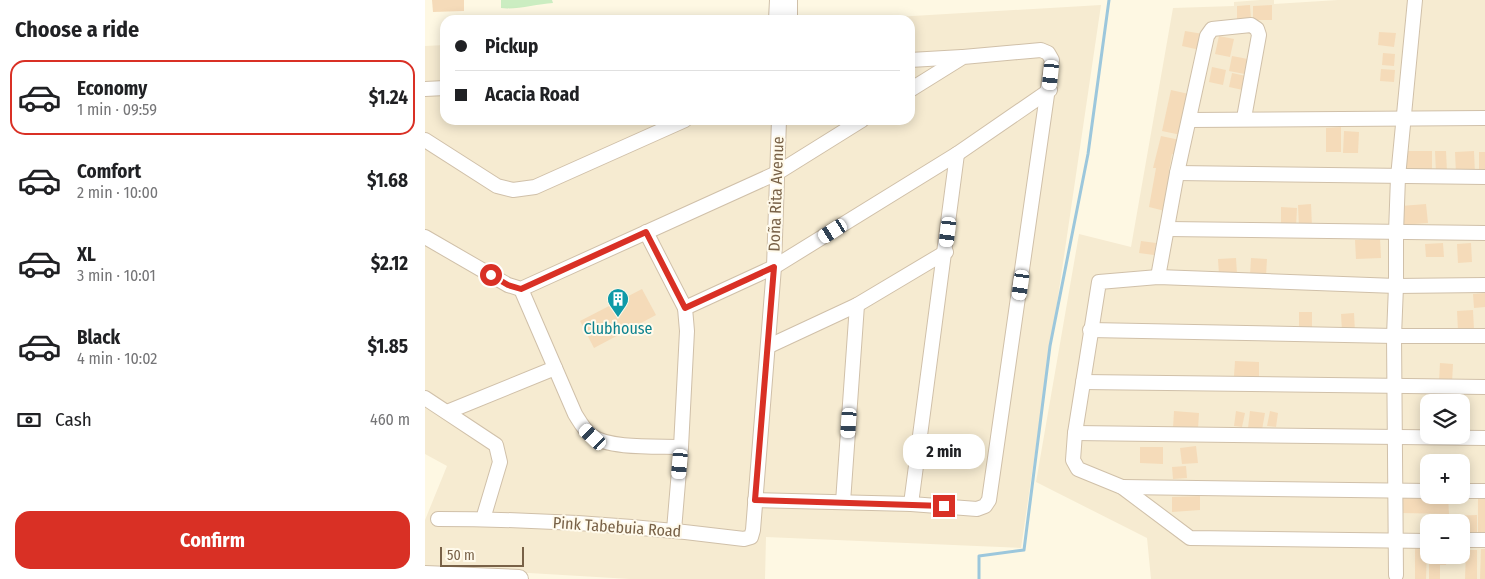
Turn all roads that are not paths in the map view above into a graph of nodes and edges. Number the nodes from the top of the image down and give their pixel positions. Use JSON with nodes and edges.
{"nodes":[{"id":1,"x":777,"y":0,"type":"edge"},
{"id":2,"x":790,"y":0,"type":"edge"},
{"id":3,"x":1415,"y":0,"type":"edge"},
{"id":4,"x":776,"y":15,"type":"edge"},
{"id":5,"x":790,"y":15,"type":"edge"},
{"id":6,"x":963,"y":57,"type":"junction"},
{"id":7,"x":915,"y":60,"type":"edge"},
{"id":8,"x":915,"y":87,"type":"edge"},
{"id":9,"x":440,"y":88,"type":"edge"},
{"id":10,"x":425,"y":89,"type":"edge"},
{"id":11,"x":1050,"y":90,"type":"junction"},
{"id":12,"x":1244,"y":118,"type":"junction"},
{"id":13,"x":1485,"y":118,"type":"edge"},
{"id":14,"x":1404,"y":119,"type":"junction"},
{"id":15,"x":1189,"y":120,"type":"junction"},
{"id":16,"x":674,"y":125,"type":"edge"},
{"id":17,"x":779,"y":125,"type":"edge"},
{"id":18,"x":854,"y":125,"type":"edge"},
{"id":19,"x":425,"y":140,"type":"edge"},
{"id":20,"x":957,"y":154,"type":"junction"},
{"id":21,"x":777,"y":173,"type":"junction"},
{"id":22,"x":1177,"y":173,"type":"junction"},
{"id":23,"x":1398,"y":177,"type":"junction"},
{"id":24,"x":1485,"y":177,"type":"edge"},
{"id":25,"x":1167,"y":229,"type":"junction"},
{"id":26,"x":646,"y":232,"type":"junction"},
{"id":27,"x":1396,"y":233,"type":"junction"},
{"id":28,"x":1485,"y":233,"type":"edge"},
{"id":29,"x":425,"y":237,"type":"edge"},
{"id":30,"x":946,"y":252,"type":"junction"},
{"id":31,"x":774,"y":267,"type":"junction"},
{"id":32,"x":1158,"y":277,"type":"junction"},
{"id":33,"x":1485,"y":285,"type":"edge"},
{"id":34,"x":1397,"y":286,"type":"junction"},
{"id":35,"x":521,"y":289,"type":"junction"},
{"id":36,"x":857,"y":305,"type":"junction"},
{"id":37,"x":685,"y":308,"type":"junction"},
{"id":38,"x":1090,"y":330,"type":"junction"},
{"id":39,"x":1394,"y":336,"type":"junction"},
{"id":40,"x":1485,"y":336,"type":"edge"},
{"id":41,"x":769,"y":346,"type":"junction"},
{"id":42,"x":555,"y":368,"type":"junction"},
{"id":43,"x":1083,"y":382,"type":"junction"},
{"id":44,"x":1394,"y":387,"type":"junction"},
{"id":45,"x":1485,"y":387,"type":"edge"},
{"id":46,"x":425,"y":398,"type":"edge"},
{"id":47,"x":447,"y":412,"type":"junction"},
{"id":48,"x":1075,"y":433,"type":"junction"},
{"id":49,"x":1394,"y":437,"type":"junction"},
{"id":50,"x":1485,"y":438,"type":"edge"},
{"id":51,"x":681,"y":447,"type":"junction"},
{"id":52,"x":1122,"y":487,"type":"junction"},
{"id":53,"x":1396,"y":491,"type":"junction"},
{"id":54,"x":1420,"y":491,"type":"edge"},
{"id":55,"x":1470,"y":491,"type":"edge"},
{"id":56,"x":1485,"y":491,"type":"edge"},
{"id":57,"x":755,"y":500,"type":"junction"},
{"id":58,"x":843,"y":502,"type":"junction"},
{"id":59,"x":911,"y":504,"type":"junction"},
{"id":60,"x":483,"y":519,"type":"junction"},
{"id":61,"x":438,"y":520,"type":"dead end"},
{"id":62,"x":674,"y":530,"type":"junction"},
{"id":63,"x":751,"y":537,"type":"joint"},
{"id":64,"x":1420,"y":540,"type":"edge"},
{"id":65,"x":1470,"y":540,"type":"edge"},
{"id":66,"x":1485,"y":540,"type":"edge"},
{"id":67,"x":1396,"y":541,"type":"junction"},
{"id":68,"x":425,"y":575,"type":"edge"},
{"id":69,"x":1396,"y":575,"type":"dead end"},
{"id":70,"x":447,"y":577,"type":"edge"},
{"id":71,"x":519,"y":579,"type":"edge"}],
"edges":[{"from":1,"to":4,"type":"street"},
{"from":2,"to":5,"type":"street"},
{"from":3,"to":14,"type":"street"},
{"from":6,"to":7,"type":"street"},
{"from":6,"to":8,"type":"street"},
{"from":6,"to":11,"type":"street"},
{"from":9,"to":10,"type":"street"},
{"from":11,"to":20,"type":"street"},
{"from":11,"to":59,"type":"street"},
{"from":12,"to":14,"type":"street"},
{"from":12,"to":15,"type":"street"},
{"from":12,"to":15,"type":"street"},
{"from":13,"to":14,"type":"street"},
{"from":14,"to":23,"type":"street"},
{"from":15,"to":22,"type":"street"},
{"from":16,"to":19,"type":"street"},
{"from":17,"to":21,"type":"street","name":"Doña Rita Avenue"},
{"from":18,"to":21,"type":"street"},
{"from":20,"to":30,"type":"street"},
{"from":20,"to":31,"type":"street"},
{"from":21,"to":26,"type":"street"},
{"from":21,"to":31,"type":"street","name":"Doña Rita Avenue"},
{"from":22,"to":23,"type":"street"},
{"from":22,"to":25,"type":"street"},
{"from":23,"to":24,"type":"street"},
{"from":23,"to":27,"type":"street"},
{"from":25,"to":27,"type":"street"},
{"from":25,"to":32,"type":"street"},
{"from":26,"to":35,"type":"street"},
{"from":26,"to":37,"type":"street"},
{"from":27,"to":28,"type":"street"},
{"from":27,"to":34,"type":"street"},
{"from":29,"to":35,"type":"street"},
{"from":30,"to":36,"type":"street"},
{"from":30,"to":59,"type":"street"},
{"from":31,"to":37,"type":"street"},
{"from":31,"to":41,"type":"street","name":"Doña Rita Avenue"},
{"from":32,"to":34,"type":"street"},
{"from":32,"to":38,"type":"street"},
{"from":33,"to":34,"type":"street"},
{"from":34,"to":39,"type":"street"},
{"from":35,"to":42,"type":"street"},
{"from":36,"to":41,"type":"street"},
{"from":36,"to":58,"type":"street"},
{"from":37,"to":51,"type":"street"},
{"from":38,"to":39,"type":"street"},
{"from":38,"to":43,"type":"street"},
{"from":39,"to":40,"type":"street"},
{"from":39,"to":44,"type":"street"},
{"from":41,"to":57,"type":"street","name":"Doña Rita Avenue"},
{"from":42,"to":47,"type":"street"},
{"from":42,"to":51,"type":"street"},
{"from":43,"to":44,"type":"street"},
{"from":43,"to":48,"type":"street"},
{"from":44,"to":45,"type":"street"},
{"from":44,"to":49,"type":"street"},
{"from":46,"to":47,"type":"street"},
{"from":47,"to":60,"type":"street"},
{"from":48,"to":49,"type":"street"},
{"from":48,"to":52,"type":"street"},
{"from":49,"to":50,"type":"street"},
{"from":49,"to":53,"type":"street"},
{"from":51,"to":62,"type":"street"},
{"from":52,"to":53,"type":"street"},
{"from":52,"to":67,"type":"street"},
{"from":53,"to":54,"type":"street"},
{"from":53,"to":67,"type":"street"},
{"from":55,"to":56,"type":"street"},
{"from":57,"to":58,"type":"street"},
{"from":57,"to":63,"type":"street","name":"Doña Rita Avenue"},
{"from":58,"to":59,"type":"street"},
{"from":60,"to":61,"type":"street","name":"Pink Tabebuia Road"},
{"from":60,"to":62,"type":"street","name":"Pink Tabebuia Road"},
{"from":62,"to":63,"type":"street","name":"Pink Tabebuia Road"},
{"from":64,"to":67,"type":"street"},
{"from":65,"to":66,"type":"street"},
{"from":67,"to":69,"type":"street"},
{"from":68,"to":70,"type":"street"},
{"from":70,"to":71,"type":"street"}]}
